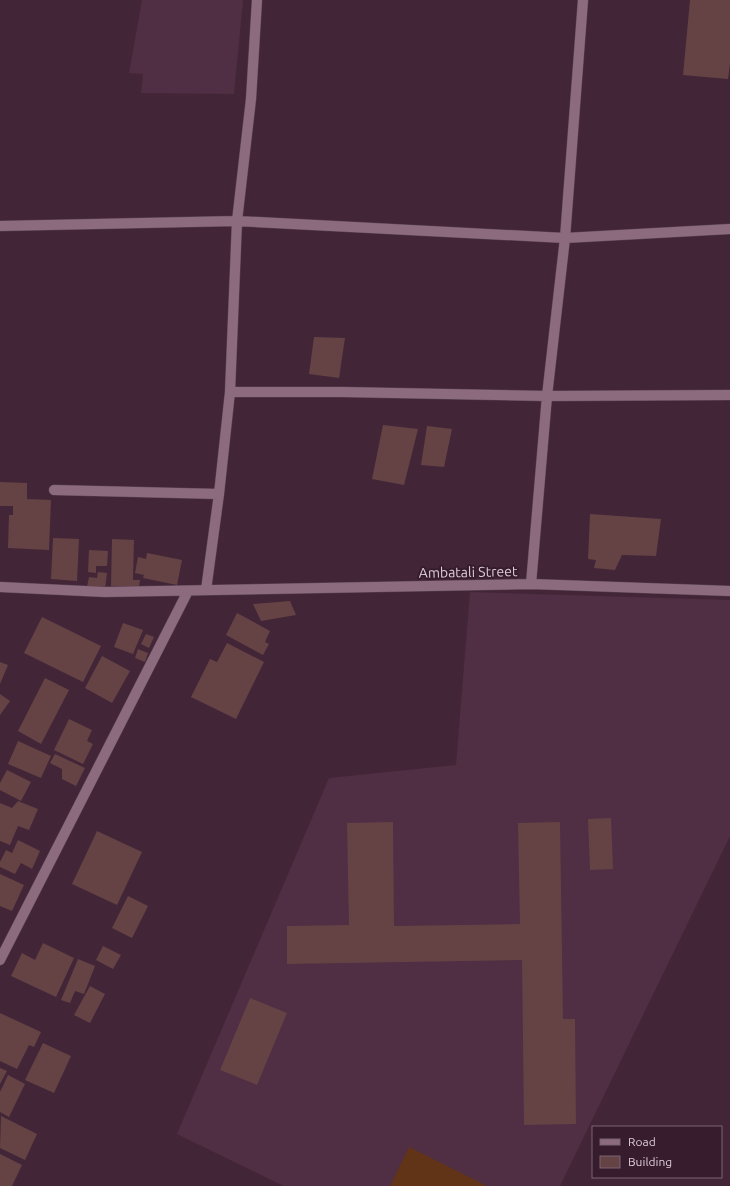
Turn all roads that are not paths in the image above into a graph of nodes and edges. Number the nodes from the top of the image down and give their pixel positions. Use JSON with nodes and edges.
{"nodes":[{"id":1,"x":258,"y":0,"type":"edge"},
{"id":2,"x":583,"y":0,"type":"edge"},
{"id":3,"x":237,"y":222,"type":"junction"},
{"id":4,"x":0,"y":226,"type":"edge"},
{"id":5,"x":730,"y":228,"type":"edge"},
{"id":6,"x":565,"y":238,"type":"junction"},
{"id":7,"x":230,"y":392,"type":"junction"},
{"id":8,"x":730,"y":395,"type":"edge"},
{"id":9,"x":547,"y":396,"type":"junction"},
{"id":10,"x":54,"y":490,"type":"dead end"},
{"id":11,"x":219,"y":494,"type":"junction"},
{"id":12,"x":531,"y":584,"type":"junction"},
{"id":13,"x":0,"y":587,"type":"edge"},
{"id":14,"x":206,"y":590,"type":"junction"},
{"id":15,"x":188,"y":591,"type":"junction"},
{"id":16,"x":730,"y":591,"type":"edge"},
{"id":17,"x":0,"y":960,"type":"edge"}],
"edges":[{"from":1,"to":3,"type":"street"},
{"from":2,"to":6,"type":"street"},
{"from":3,"to":4,"type":"street"},
{"from":3,"to":6,"type":"street"},
{"from":3,"to":7,"type":"street"},
{"from":5,"to":6,"type":"street"},
{"from":6,"to":9,"type":"street"},
{"from":7,"to":9,"type":"street"},
{"from":7,"to":11,"type":"street"},
{"from":8,"to":9,"type":"street"},
{"from":9,"to":12,"type":"street"},
{"from":10,"to":11,"type":"street"},
{"from":11,"to":14,"type":"street"},
{"from":12,"to":14,"type":"street","name":"Ambatali Street"},
{"from":12,"to":16,"type":"street","name":"Ambatali Street"},
{"from":13,"to":15,"type":"street","name":"Ambatali Street"},
{"from":14,"to":15,"type":"street","name":"Ambatali Street"},
{"from":15,"to":17,"type":"street"}]}
